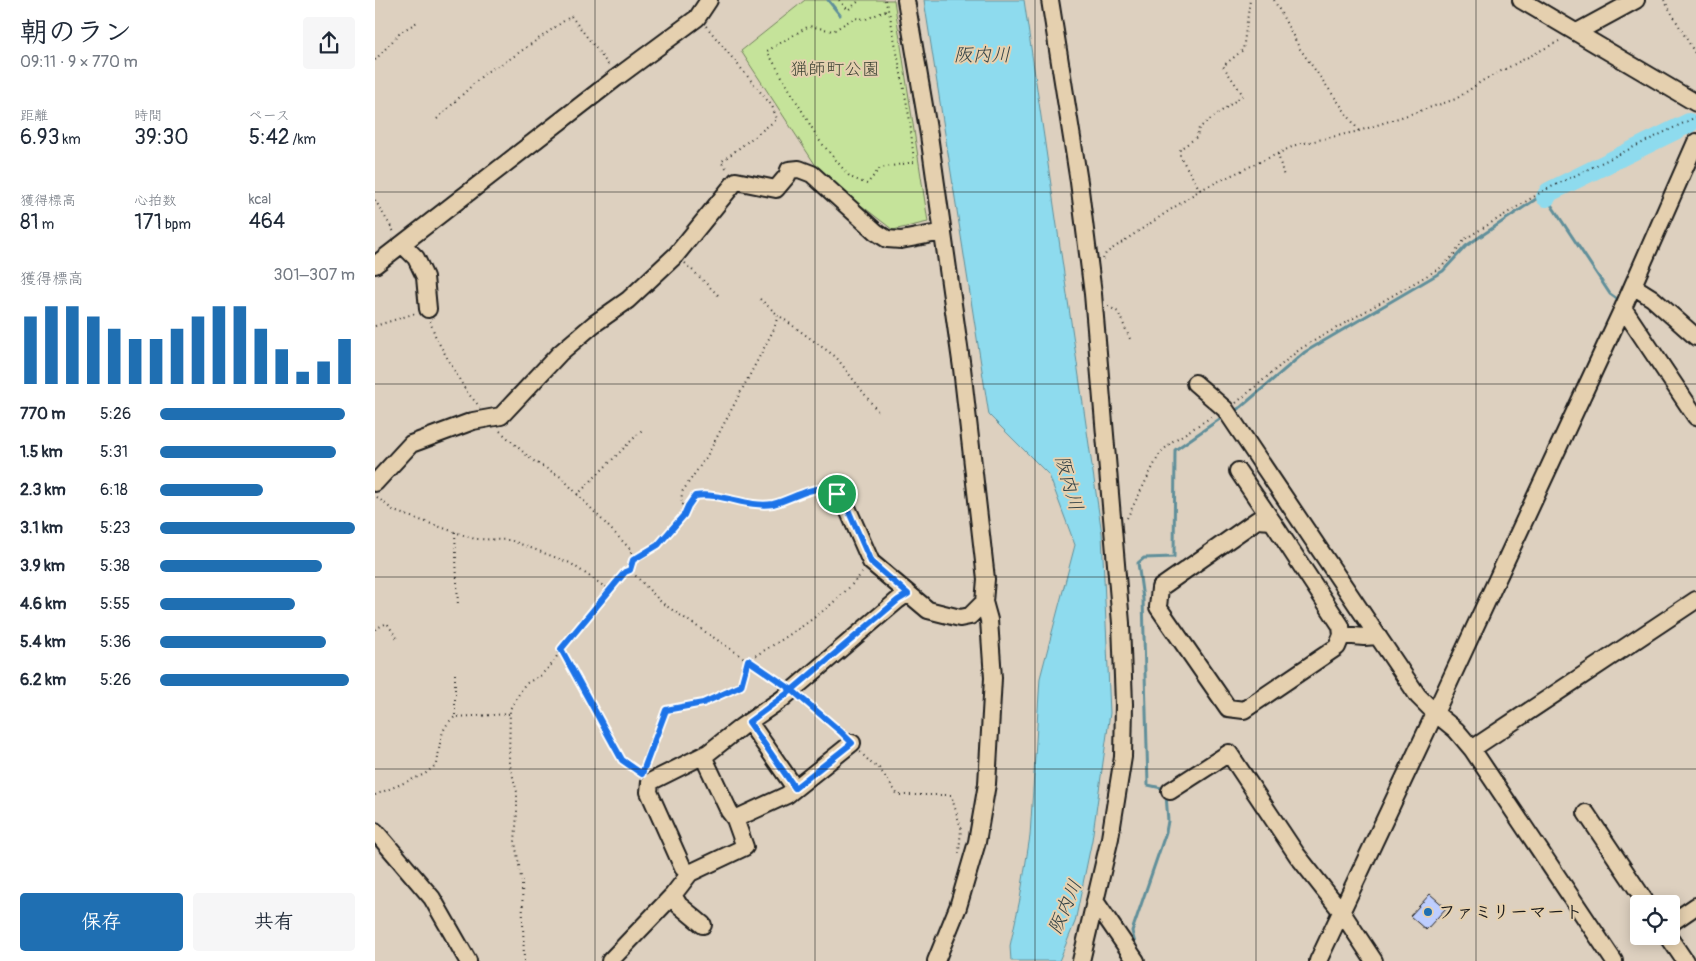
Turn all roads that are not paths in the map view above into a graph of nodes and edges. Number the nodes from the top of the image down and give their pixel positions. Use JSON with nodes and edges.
{"nodes":[{"id":1,"x":709,"y":0,"type":"edge"},
{"id":2,"x":906,"y":0,"type":"edge"},
{"id":3,"x":1050,"y":0,"type":"edge"},
{"id":4,"x":1521,"y":0,"type":"edge"},
{"id":5,"x":1636,"y":0,"type":"edge"},
{"id":6,"x":1577,"y":32,"type":"junction"},
{"id":7,"x":1696,"y":103,"type":"edge"},
{"id":8,"x":1696,"y":142,"type":"edge"},
{"id":9,"x":943,"y":232,"type":"junction"},
{"id":10,"x":402,"y":244,"type":"junction"},
{"id":11,"x":375,"y":265,"type":"edge"},
{"id":12,"x":1633,"y":286,"type":"junction"},
{"id":13,"x":1623,"y":308,"type":"junction"},
{"id":14,"x":428,"y":309,"type":"dead end"},
{"id":15,"x":1696,"y":337,"type":"edge"},
{"id":16,"x":1195,"y":382,"type":"dead end"},
{"id":17,"x":1696,"y":417,"type":"edge"},
{"id":18,"x":1238,"y":471,"type":"dead end"},
{"id":19,"x":375,"y":483,"type":"edge"},
{"id":20,"x":842,"y":496,"type":"road end"},
{"id":21,"x":1284,"y":496,"type":"junction"},
{"id":22,"x":1268,"y":515,"type":"junction"},
{"id":23,"x":908,"y":594,"type":"junction"},
{"id":24,"x":1696,"y":600,"type":"edge"},
{"id":25,"x":984,"y":602,"type":"junction"},
{"id":26,"x":1342,"y":635,"type":"junction"},
{"id":27,"x":1378,"y":636,"type":"junction"},
{"id":28,"x":1435,"y":713,"type":"junction"},
{"id":29,"x":749,"y":722,"type":"junction"},
{"id":30,"x":852,"y":743,"type":"road end"},
{"id":31,"x":1471,"y":749,"type":"junction"},
{"id":32,"x":703,"y":756,"type":"junction"},
{"id":33,"x":795,"y":788,"type":"junction"},
{"id":34,"x":1170,"y":791,"type":"dead end"},
{"id":35,"x":1586,"y":813,"type":"dead end"},
{"id":36,"x":735,"y":819,"type":"junction"},
{"id":37,"x":375,"y":832,"type":"edge"},
{"id":38,"x":690,"y":873,"type":"junction"},
{"id":39,"x":673,"y":895,"type":"junction"},
{"id":40,"x":1641,"y":895,"type":"edge"},
{"id":41,"x":1095,"y":901,"type":"junction"},
{"id":42,"x":1696,"y":906,"type":"edge"},
{"id":43,"x":1341,"y":911,"type":"junction"},
{"id":44,"x":1680,"y":917,"type":"edge"},
{"id":45,"x":703,"y":925,"type":"dead end"},
{"id":46,"x":1674,"y":945,"type":"edge"},
{"id":47,"x":468,"y":961,"type":"edge"},
{"id":48,"x":610,"y":961,"type":"edge"},
{"id":49,"x":936,"y":961,"type":"edge"},
{"id":50,"x":1081,"y":961,"type":"edge"},
{"id":51,"x":1136,"y":961,"type":"edge"},
{"id":52,"x":1318,"y":961,"type":"edge"},
{"id":53,"x":1374,"y":961,"type":"edge"},
{"id":54,"x":1614,"y":961,"type":"edge"},
{"id":55,"x":1685,"y":961,"type":"edge"}],
"edges":[{"from":1,"to":10,"type":"street"},
{"from":2,"to":9,"type":"street"},
{"from":3,"to":41,"type":"street"},
{"from":4,"to":6,"type":"street"},
{"from":5,"to":6,"type":"street"},
{"from":6,"to":7,"type":"street"},
{"from":8,"to":12,"type":"street"},
{"from":9,"to":19,"type":"street"},
{"from":9,"to":25,"type":"street"},
{"from":10,"to":11,"type":"street"},
{"from":10,"to":14,"type":"street"},
{"from":12,"to":13,"type":"street"},
{"from":12,"to":15,"type":"street"},
{"from":13,"to":17,"type":"street"},
{"from":13,"to":28,"type":"street"},
{"from":16,"to":21,"type":"street"},
{"from":18,"to":22,"type":"street"},
{"from":20,"to":23,"type":"street"},
{"from":21,"to":22,"type":"street"},
{"from":21,"to":27,"type":"street"},
{"from":22,"to":26,"type":"street"},
{"from":22,"to":26,"type":"street"},
{"from":23,"to":25,"type":"street"},
{"from":23,"to":29,"type":"street"},
{"from":24,"to":31,"type":"street"},
{"from":25,"to":49,"type":"street"},
{"from":26,"to":27,"type":"street"},
{"from":27,"to":28,"type":"street"},
{"from":28,"to":31,"type":"street"},
{"from":28,"to":43,"type":"street"},
{"from":29,"to":32,"type":"street"},
{"from":29,"to":33,"type":"street"},
{"from":30,"to":33,"type":"street"},
{"from":31,"to":54,"type":"street"},
{"from":32,"to":36,"type":"street"},
{"from":32,"to":38,"type":"street"},
{"from":33,"to":36,"type":"street"},
{"from":34,"to":43,"type":"street"},
{"from":35,"to":40,"type":"street"},
{"from":36,"to":38,"type":"street"},
{"from":37,"to":47,"type":"street"},
{"from":38,"to":39,"type":"street"},
{"from":39,"to":45,"type":"street"},
{"from":39,"to":48,"type":"street"},
{"from":41,"to":50,"type":"street"},
{"from":41,"to":51,"type":"street"},
{"from":42,"to":44,"type":"street"},
{"from":43,"to":52,"type":"street"},
{"from":43,"to":53,"type":"street"},
{"from":46,"to":55,"type":"street"}]}
